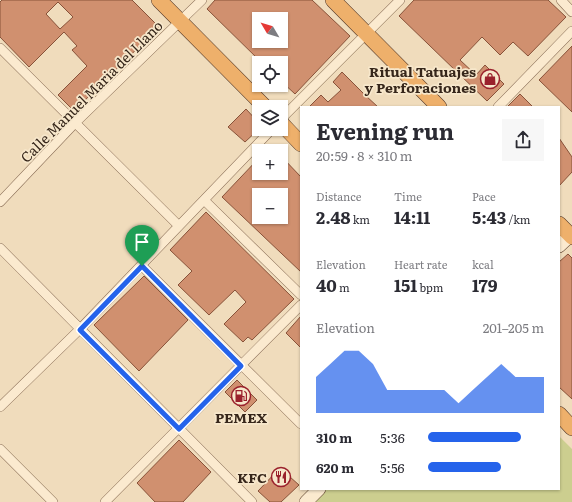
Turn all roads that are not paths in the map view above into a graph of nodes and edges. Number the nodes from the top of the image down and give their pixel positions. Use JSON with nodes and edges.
{"nodes":[{"id":1,"x":160,"y":0,"type":"edge"},
{"id":2,"x":202,"y":0,"type":"edge"},
{"id":3,"x":333,"y":0,"type":"edge"},
{"id":4,"x":400,"y":0,"type":"edge"},
{"id":5,"x":560,"y":0,"type":"edge"},
{"id":6,"x":572,"y":12,"type":"edge"},
{"id":7,"x":181,"y":21,"type":"junction"},
{"id":8,"x":572,"y":32,"type":"edge"},
{"id":9,"x":367,"y":34,"type":"junction"},
{"id":10,"x":0,"y":48,"type":"edge"},
{"id":11,"x":259,"y":100,"type":"edge"},
{"id":12,"x":438,"y":106,"type":"edge"},
{"id":13,"x":499,"y":106,"type":"edge"},
{"id":14,"x":288,"y":112,"type":"edge"},
{"id":15,"x":75,"y":123,"type":"junction"},
{"id":16,"x":288,"y":130,"type":"edge"},
{"id":17,"x":265,"y":136,"type":"edge"},
{"id":18,"x":300,"y":143,"type":"edge"},
{"id":19,"x":204,"y":200,"type":"junction"},
{"id":20,"x":0,"y":202,"type":"edge"},
{"id":21,"x":560,"y":225,"type":"edge"},
{"id":22,"x":178,"y":226,"type":"junction"},
{"id":23,"x":571,"y":235,"type":"edge"},
{"id":24,"x":560,"y":245,"type":"edge"},
{"id":25,"x":0,"y":248,"type":"edge"},
{"id":26,"x":142,"y":266,"type":"junction"},
{"id":27,"x":300,"y":294,"type":"edge"},
{"id":28,"x":300,"y":306,"type":"edge"},
{"id":29,"x":80,"y":330,"type":"junction"},
{"id":30,"x":241,"y":366,"type":"junction"},
{"id":31,"x":0,"y":407,"type":"edge"},
{"id":32,"x":560,"y":415,"type":"edge"},
{"id":33,"x":300,"y":423,"type":"edge"},
{"id":34,"x":572,"y":428,"type":"edge"},
{"id":35,"x":179,"y":429,"type":"junction"},
{"id":36,"x":0,"y":449,"type":"edge"},
{"id":37,"x":318,"y":490,"type":"edge"},
{"id":38,"x":53,"y":502,"type":"edge"},
{"id":39,"x":105,"y":502,"type":"edge"},
{"id":40,"x":252,"y":502,"type":"edge"},
{"id":41,"x":306,"y":502,"type":"edge"}],
"edges":[{"from":1,"to":7,"type":"highway"},
{"from":2,"to":7,"type":"street","name":"Calle Manuel Maria del Llano"},
{"from":3,"to":9,"type":"highway"},
{"from":4,"to":9,"type":"street"},
{"from":5,"to":6,"type":"street"},
{"from":7,"to":11,"type":"highway"},
{"from":7,"to":15,"type":"street","name":"Calle Manuel Maria del Llano"},
{"from":8,"to":13,"type":"street"},
{"from":9,"to":12,"type":"highway"},
{"from":9,"to":14,"type":"street"},
{"from":10,"to":15,"type":"street"},
{"from":15,"to":20,"type":"street","name":"Calle Manuel Maria del Llano"},
{"from":15,"to":22,"type":"street"},
{"from":16,"to":18,"type":"highway"},
{"from":17,"to":19,"type":"street"},
{"from":19,"to":22,"type":"street"},
{"from":19,"to":27,"type":"street"},
{"from":21,"to":23,"type":"highway"},
{"from":22,"to":26,"type":"street"},
{"from":23,"to":24,"type":"main road"},
{"from":25,"to":29,"type":"street"},
{"from":26,"to":29,"type":"street"},
{"from":26,"to":30,"type":"street"},
{"from":28,"to":30,"type":"street"},
{"from":29,"to":31,"type":"street"},
{"from":29,"to":35,"type":"street"},
{"from":30,"to":33,"type":"street"},
{"from":30,"to":35,"type":"street"},
{"from":32,"to":34,"type":"highway"},
{"from":35,"to":39,"type":"street"},
{"from":35,"to":40,"type":"street"},
{"from":36,"to":38,"type":"street"},
{"from":37,"to":41,"type":"main road"}]}
